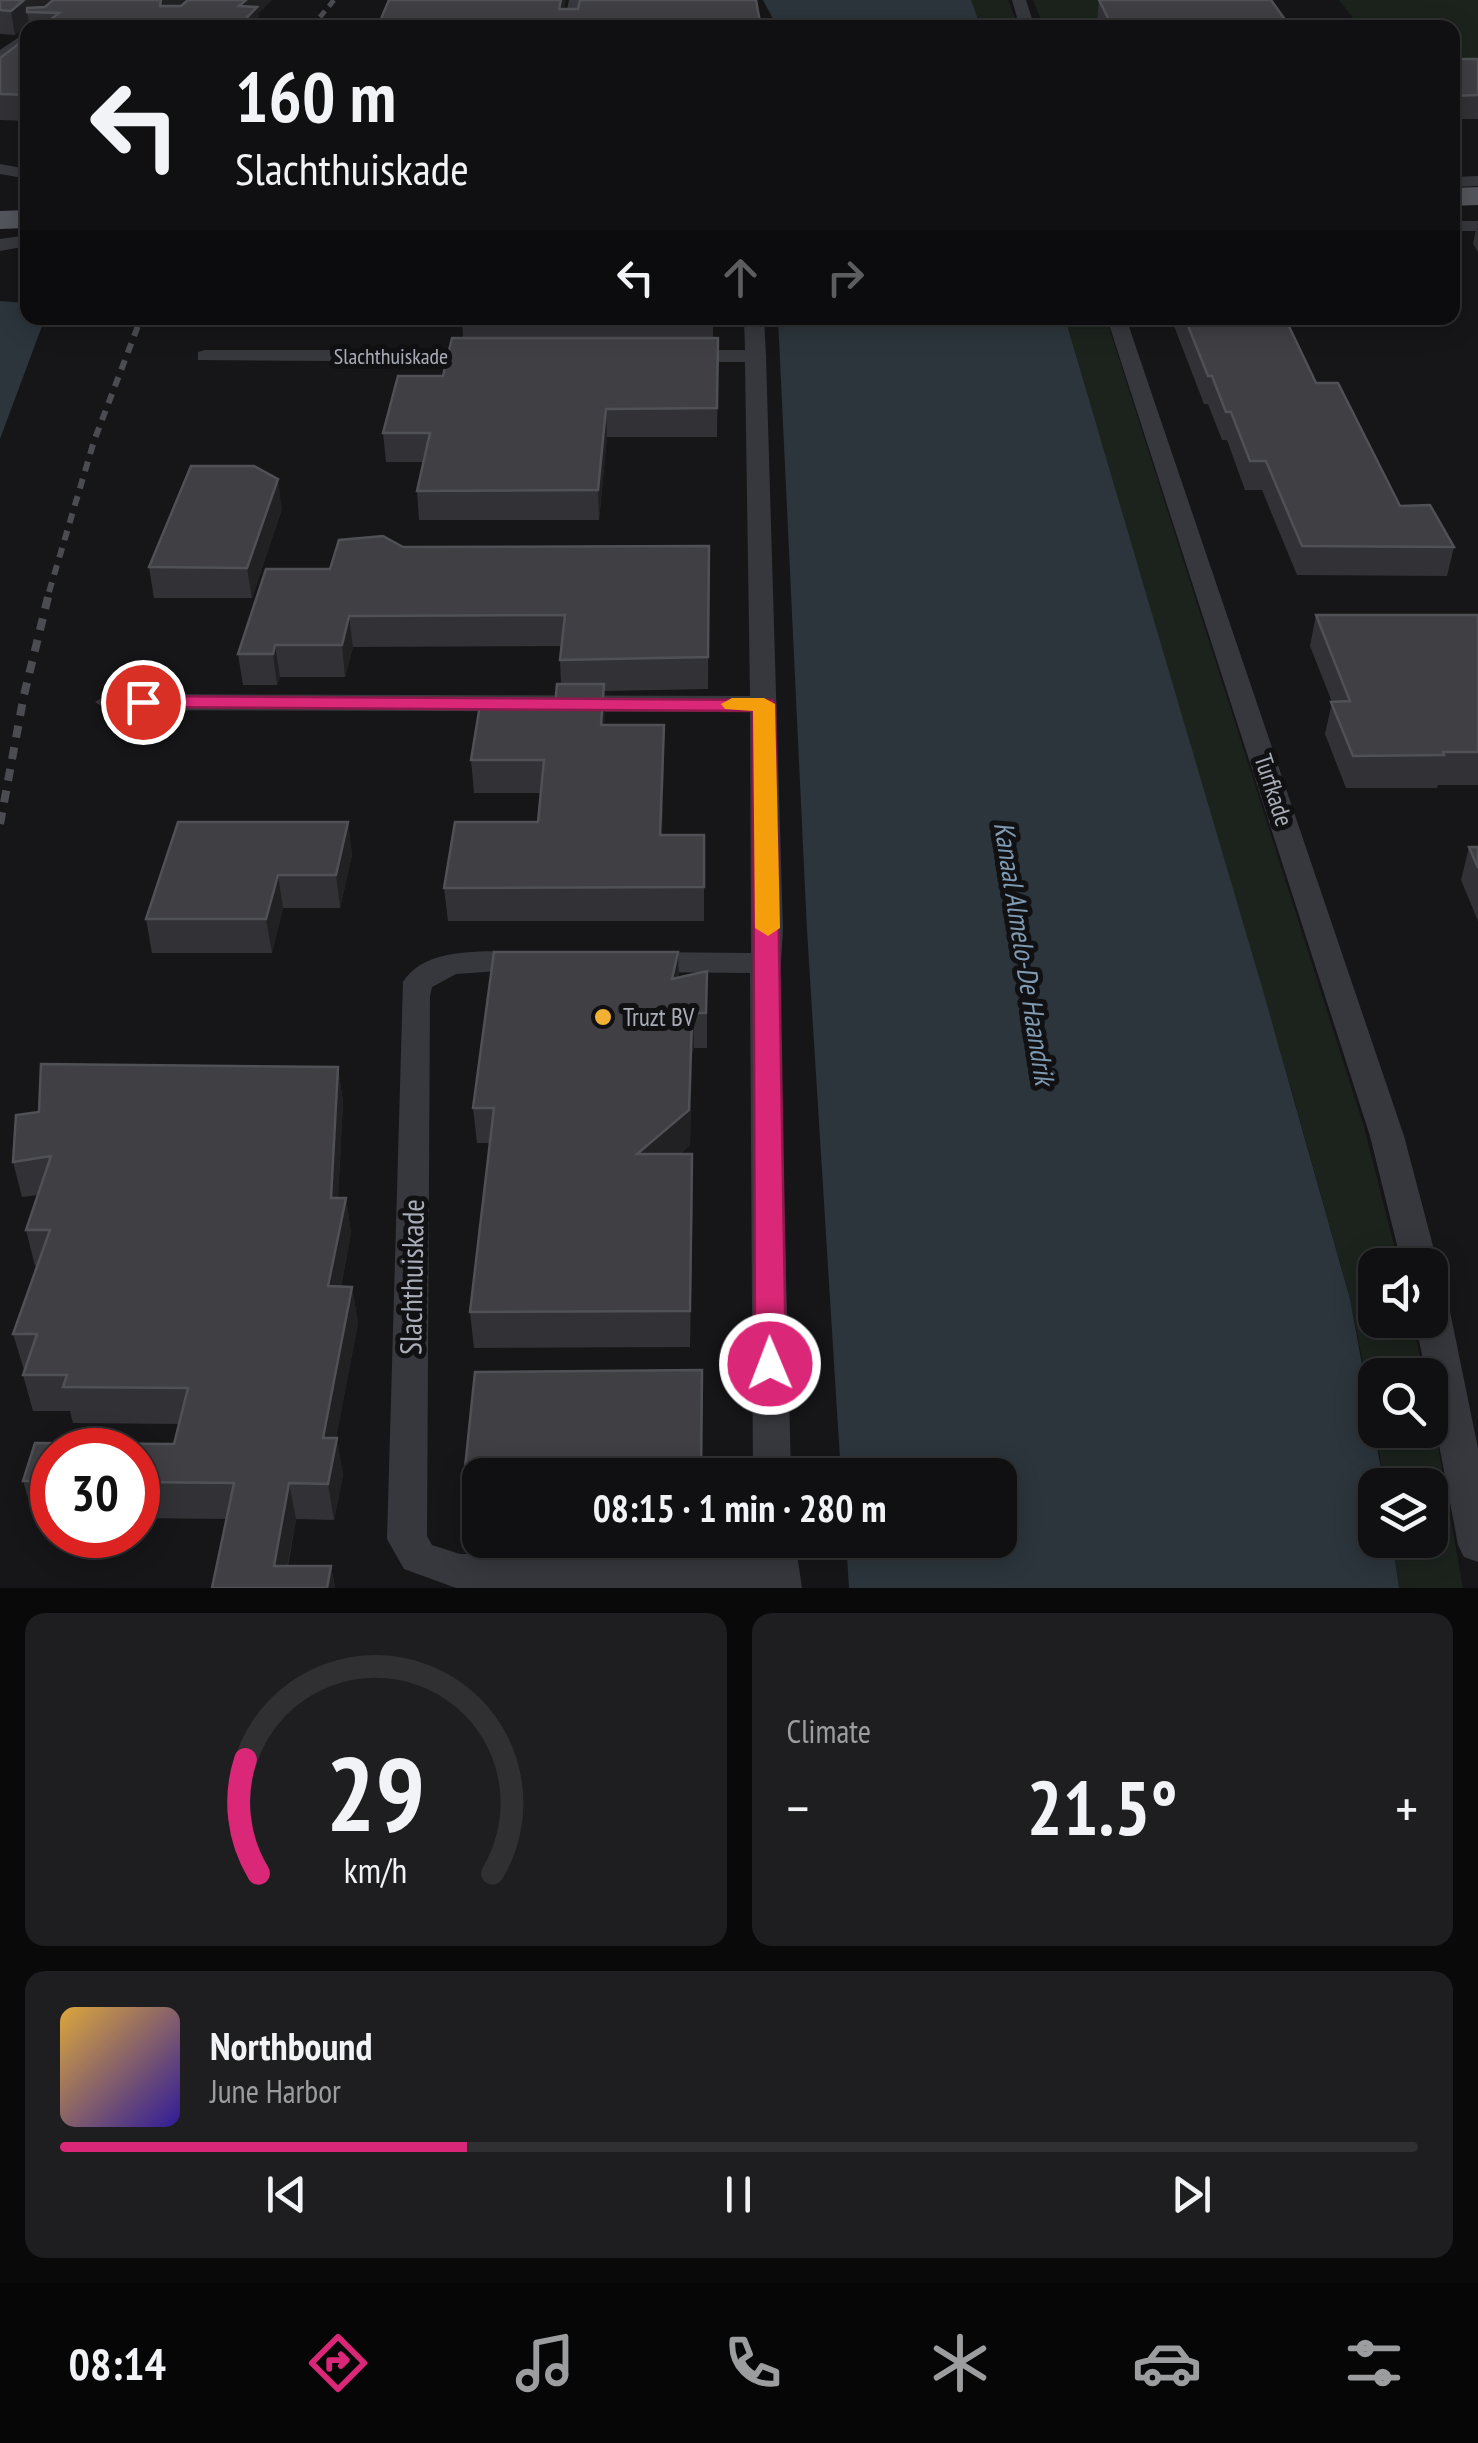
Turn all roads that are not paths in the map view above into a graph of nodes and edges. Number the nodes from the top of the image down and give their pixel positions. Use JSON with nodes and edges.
{"nodes":[{"id":1,"x":20,"y":42,"type":"edge"},
{"id":2,"x":0,"y":58,"type":"edge"},
{"id":3,"x":754,"y":325,"type":"edge"},
{"id":4,"x":1118,"y":325,"type":"edge"},
{"id":5,"x":206,"y":356,"type":"dead end"},
{"id":6,"x":500,"y":356,"type":"edge"},
{"id":7,"x":658,"y":356,"type":"edge"},
{"id":8,"x":756,"y":356,"type":"junction"},
{"id":9,"x":108,"y":702,"type":"dead end"},
{"id":10,"x":764,"y":704,"type":"junction"},
{"id":11,"x":571,"y":961,"type":"edge"},
{"id":12,"x":610,"y":961,"type":"edge"},
{"id":13,"x":765,"y":962,"type":"junction"},
{"id":14,"x":1416,"y":1248,"type":"edge"},
{"id":15,"x":1437,"y":1338,"type":"edge"},
{"id":16,"x":772,"y":1458,"type":"edge"},
{"id":17,"x":1478,"y":1545,"type":"edge"},
{"id":18,"x":779,"y":1566,"type":"edge"}],
"edges":[{"from":1,"to":2,"type":"street"},
{"from":3,"to":8,"type":"street"},
{"from":4,"to":14,"type":"street","name":"Turfkade"},
{"from":5,"to":6,"type":"street","name":"Slachthuiskade"},
{"from":7,"to":8,"type":"street"},
{"from":8,"to":10,"type":"street"},
{"from":9,"to":10,"type":"street"},
{"from":10,"to":13,"type":"street"},
{"from":11,"to":18,"type":"street","name":"Slachthuiskade"},
{"from":12,"to":13,"type":"street"},
{"from":13,"to":16,"type":"street"},
{"from":15,"to":17,"type":"street"}]}
